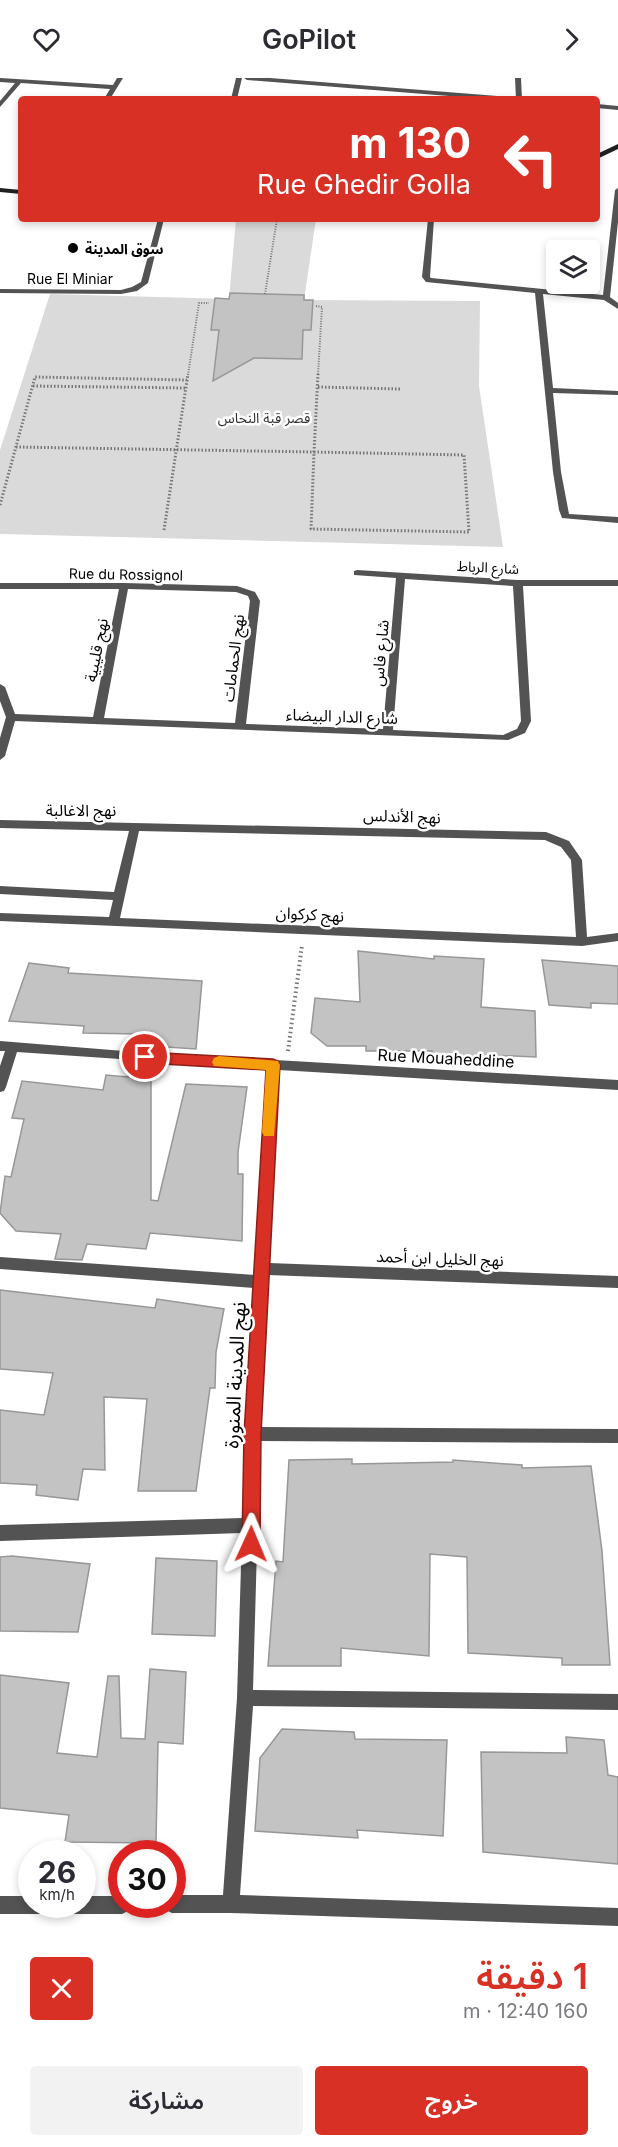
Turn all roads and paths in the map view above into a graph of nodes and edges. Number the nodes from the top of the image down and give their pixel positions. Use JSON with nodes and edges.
{"nodes":[{"id":1,"x":120,"y":78,"type":"edge"},
{"id":2,"x":239,"y":78,"type":"edge"},
{"id":3,"x":247,"y":78,"type":"edge"},
{"id":4,"x":518,"y":78,"type":"edge"},
{"id":5,"x":0,"y":80,"type":"edge"},
{"id":6,"x":297,"y":80,"type":"edge"},
{"id":7,"x":20,"y":81,"type":"junction"},
{"id":8,"x":114,"y":87,"type":"junction"},
{"id":9,"x":109,"y":96,"type":"edge"},
{"id":10,"x":235,"y":96,"type":"edge"},
{"id":11,"x":462,"y":96,"type":"edge"},
{"id":12,"x":519,"y":96,"type":"edge"},
{"id":13,"x":0,"y":105,"type":"edge"},
{"id":14,"x":600,"y":106,"type":"edge"},
{"id":15,"x":618,"y":108,"type":"edge"},
{"id":16,"x":618,"y":146,"type":"edge"},
{"id":17,"x":600,"y":155,"type":"edge"},
{"id":18,"x":0,"y":190,"type":"edge"},
{"id":19,"x":618,"y":190,"type":"edge"},
{"id":20,"x":18,"y":192,"type":"edge"},
{"id":21,"x":160,"y":222,"type":"edge"},
{"id":22,"x":277,"y":222,"type":"edge"},
{"id":23,"x":431,"y":222,"type":"edge"},
{"id":24,"x":616,"y":224,"type":"edge"},
{"id":25,"x":0,"y":291,"type":"edge"},
{"id":26,"x":539,"y":291,"type":"junction"},
{"id":27,"x":265,"y":294,"type":"dead end"},
{"id":28,"x":606,"y":298,"type":"junction"},
{"id":29,"x":209,"y":303,"type":"dead end"},
{"id":30,"x":316,"y":306,"type":"dead end"},
{"id":31,"x":618,"y":307,"type":"edge"},
{"id":32,"x":187,"y":380,"type":"junction"},
{"id":33,"x":33,"y":386,"type":"junction"},
{"id":34,"x":318,"y":387,"type":"junction"},
{"id":35,"x":186,"y":388,"type":"junction"},
{"id":36,"x":400,"y":389,"type":"dead end"},
{"id":37,"x":549,"y":390,"type":"junction"},
{"id":38,"x":618,"y":393,"type":"edge"},
{"id":39,"x":16,"y":447,"type":"junction"},
{"id":40,"x":176,"y":449,"type":"junction"},
{"id":41,"x":315,"y":452,"type":"junction"},
{"id":42,"x":0,"y":505,"type":"edge"},
{"id":43,"x":618,"y":520,"type":"edge"},
{"id":44,"x":164,"y":530,"type":"dead end"},
{"id":45,"x":357,"y":573,"type":"dead end"},
{"id":46,"x":402,"y":576,"type":"junction"},
{"id":47,"x":518,"y":583,"type":"junction"},
{"id":48,"x":618,"y":583,"type":"edge"},
{"id":49,"x":0,"y":586,"type":"edge"},
{"id":50,"x":124,"y":586,"type":"junction"},
{"id":51,"x":252,"y":594,"type":"joint"},
{"id":52,"x":0,"y":687,"type":"edge"},
{"id":53,"x":11,"y":717,"type":"junction"},
{"id":54,"x":98,"y":720,"type":"junction"},
{"id":55,"x":240,"y":727,"type":"junction"},
{"id":56,"x":388,"y":733,"type":"junction"},
{"id":57,"x":0,"y":756,"type":"edge"},
{"id":58,"x":0,"y":824,"type":"edge"},
{"id":59,"x":135,"y":826,"type":"junction"},
{"id":60,"x":0,"y":890,"type":"edge"},
{"id":61,"x":118,"y":896,"type":"junction"},
{"id":62,"x":0,"y":917,"type":"edge"},
{"id":63,"x":113,"y":923,"type":"junction"},
{"id":64,"x":304,"y":930,"type":"junction"},
{"id":65,"x":618,"y":937,"type":"edge"},
{"id":66,"x":582,"y":942,"type":"junction"},
{"id":67,"x":6,"y":1046,"type":"edge"},
{"id":68,"x":280,"y":1065,"type":"junction"},
{"id":69,"x":618,"y":1085,"type":"edge"},
{"id":70,"x":0,"y":1087,"type":"edge"},
{"id":71,"x":0,"y":1263,"type":"edge"},
{"id":72,"x":261,"y":1276,"type":"junction"},
{"id":73,"x":618,"y":1282,"type":"edge"},
{"id":74,"x":253,"y":1434,"type":"junction"},
{"id":75,"x":618,"y":1436,"type":"edge"},
{"id":76,"x":251,"y":1525,"type":"junction"},
{"id":77,"x":0,"y":1533,"type":"edge"},
{"id":78,"x":245,"y":1698,"type":"junction"},
{"id":79,"x":618,"y":1702,"type":"edge"},
{"id":80,"x":186,"y":1904,"type":"edge"},
{"id":81,"x":231,"y":1904,"type":"junction"},
{"id":82,"x":0,"y":1905,"type":"edge"},
{"id":83,"x":108,"y":1905,"type":"edge"},
{"id":84,"x":618,"y":1917,"type":"edge"}],
"edges":[{"from":1,"to":8,"type":"street"},
{"from":2,"to":10,"type":"street"},
{"from":3,"to":6,"type":"street"},
{"from":4,"to":12,"type":"street"},
{"from":5,"to":7,"type":"street"},
{"from":6,"to":11,"type":"street"},
{"from":7,"to":8,"type":"street"},
{"from":7,"to":13,"type":"street"},
{"from":8,"to":9,"type":"street"},
{"from":14,"to":15,"type":"street"},
{"from":16,"to":17,"type":"street"},
{"from":18,"to":20,"type":"street"},
{"from":19,"to":24,"type":"street"},
{"from":21,"to":25,"type":"street","name":"Rue El Miniar"},
{"from":22,"to":27,"type":"path"},
{"from":23,"to":26,"type":"street"},
{"from":24,"to":28,"type":"street"},
{"from":26,"to":28,"type":"street"},
{"from":26,"to":37,"type":"street"},
{"from":28,"to":31,"type":"street"},
{"from":29,"to":32,"type":"path"},
{"from":30,"to":34,"type":"path"},
{"from":32,"to":33,"type":"path"},
{"from":32,"to":35,"type":"path"},
{"from":33,"to":35,"type":"path"},
{"from":33,"to":39,"type":"path"},
{"from":34,"to":36,"type":"path"},
{"from":34,"to":41,"type":"path"},
{"from":35,"to":40,"type":"path"},
{"from":37,"to":38,"type":"street"},
{"from":37,"to":43,"type":"street"},
{"from":39,"to":40,"type":"path"},
{"from":39,"to":42,"type":"path"},
{"from":40,"to":41,"type":"path"},
{"from":40,"to":44,"type":"path"},
{"from":41,"to":41,"type":"path"},
{"from":45,"to":46,"type":"street","name":"شارع الرباط"},
{"from":46,"to":47,"type":"street","name":"شارع الرباط"},
{"from":46,"to":56,"type":"street","name":"شارع فاس"},
{"from":47,"to":48,"type":"street","name":"شارع الرباط"},
{"from":47,"to":56,"type":"street","name":"شارع الدار البيضاء"},
{"from":49,"to":50,"type":"street","name":"Rue du Rossignol"},
{"from":50,"to":51,"type":"street","name":"Rue du Rossignol"},
{"from":50,"to":54,"type":"street","name":"نهج قليبية"},
{"from":51,"to":55,"type":"street","name":"نهج الحمامات"},
{"from":52,"to":53,"type":"street"},
{"from":53,"to":54,"type":"street","name":"شارع الدار البيضاء"},
{"from":53,"to":57,"type":"street"},
{"from":54,"to":55,"type":"street","name":"شارع الدار البيضاء"},
{"from":55,"to":56,"type":"street","name":"شارع الدار البيضاء"},
{"from":58,"to":59,"type":"street","name":"نهج الاغالبة"},
{"from":59,"to":61,"type":"street","name":"نهج الاغالبة"},
{"from":59,"to":66,"type":"street","name":"نهج الأندلس"},
{"from":60,"to":61,"type":"street"},
{"from":61,"to":63,"type":"street","name":"نهج الاغالبة"},
{"from":62,"to":63,"type":"street","name":"نهج كركوان"},
{"from":63,"to":64,"type":"street","name":"نهج كركوان"},
{"from":64,"to":66,"type":"street","name":"نهج كركوان"},
{"from":64,"to":68,"type":"path"},
{"from":65,"to":66,"type":"street","name":"نهج كركوان"},
{"from":67,"to":68,"type":"street","name":"Rue Mouaheddine"},
{"from":67,"to":70,"type":"street"},
{"from":68,"to":69,"type":"street","name":"Rue Mouaheddine"},
{"from":68,"to":72,"type":"street","name":"نهج المدينة المنورة"},
{"from":71,"to":72,"type":"street","name":"نهج الخليل ابن أحمد"},
{"from":72,"to":73,"type":"street","name":"نهج الخليل ابن أحمد"},
{"from":72,"to":74,"type":"street","name":"نهج المدينة المنورة"},
{"from":74,"to":75,"type":"street"},
{"from":74,"to":76,"type":"street","name":"نهج المدينة المنورة"},
{"from":76,"to":77,"type":"street"},
{"from":76,"to":78,"type":"street","name":"نهج المدينة المنورة"},
{"from":78,"to":79,"type":"street"},
{"from":78,"to":81,"type":"street","name":"نهج المدينة المنورة"},
{"from":80,"to":81,"type":"street"},
{"from":81,"to":84,"type":"street"},
{"from":82,"to":83,"type":"street"}]}
